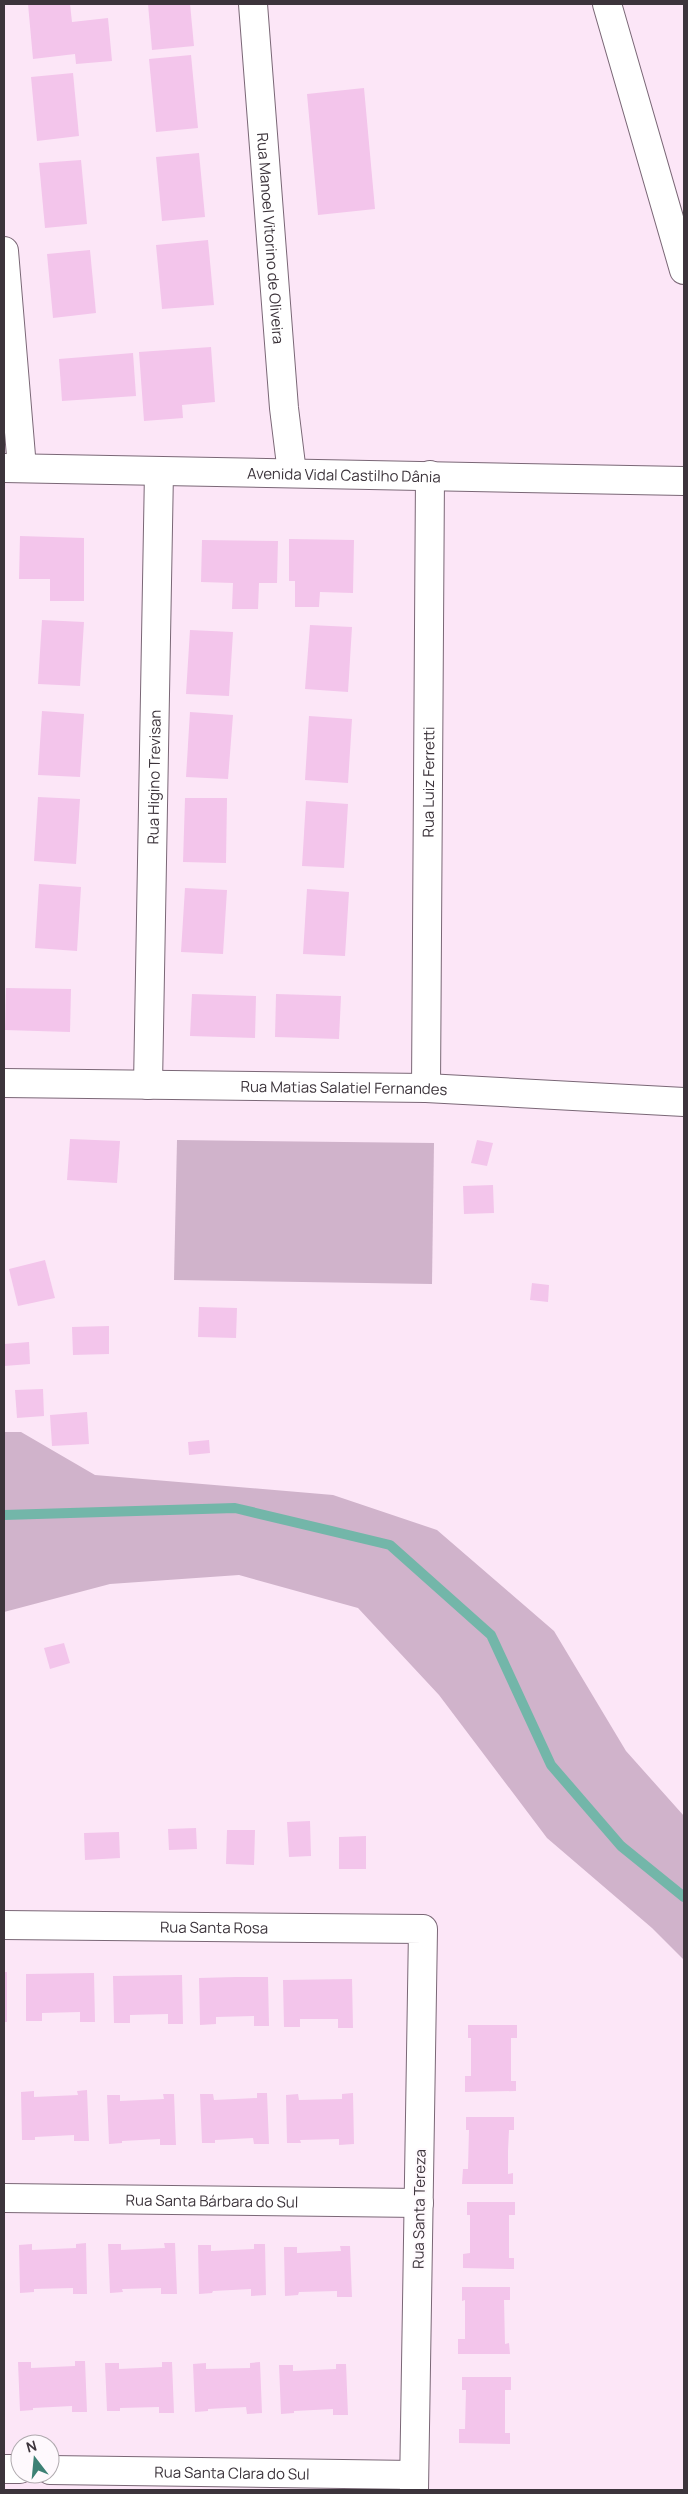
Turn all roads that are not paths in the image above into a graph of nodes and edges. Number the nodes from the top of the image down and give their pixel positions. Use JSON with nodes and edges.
{"nodes":[{"id":1,"x":253,"y":4,"type":"edge"},
{"id":2,"x":607,"y":4,"type":"edge"},
{"id":3,"x":4,"y":251,"type":"edge"},
{"id":4,"x":684,"y":270,"type":"edge"},
{"id":5,"x":13,"y":468,"type":"edge"},
{"id":6,"x":159,"y":471,"type":"junction"},
{"id":7,"x":292,"y":473,"type":"junction"},
{"id":8,"x":430,"y":475,"type":"junction"},
{"id":9,"x":684,"y":481,"type":"edge"},
{"id":10,"x":4,"y":1083,"type":"edge"},
{"id":11,"x":148,"y":1085,"type":"junction"},
{"id":12,"x":426,"y":1088,"type":"junction"},
{"id":13,"x":684,"y":1102,"type":"edge"},
{"id":14,"x":4,"y":1925,"type":"edge"},
{"id":15,"x":423,"y":1929,"type":"joint"},
{"id":16,"x":4,"y":2198,"type":"edge"},
{"id":17,"x":419,"y":2203,"type":"junction"},
{"id":18,"x":60,"y":2470,"type":"edge"},
{"id":19,"x":414,"y":2482,"type":"edge"}],
"edges":[{"from":1,"to":7,"type":"street","name":"Rua Manoel Vitorino de Oliveira"},
{"from":2,"to":4,"type":"street"},
{"from":3,"to":5,"type":"street"},
{"from":5,"to":6,"type":"street","name":"Avenida Vidal Castilho Dânia"},
{"from":6,"to":7,"type":"street","name":"Avenida Vidal Castilho Dânia"},
{"from":6,"to":11,"type":"street","name":"Rua Higino Trevisan"},
{"from":7,"to":8,"type":"street","name":"Avenida Vidal Castilho Dânia"},
{"from":8,"to":9,"type":"street","name":"Avenida Vidal Castilho Dânia"},
{"from":8,"to":12,"type":"street","name":"Rua Luiz Ferretti"},
{"from":10,"to":11,"type":"street","name":"Rua Matias Salatiel Fernandes"},
{"from":11,"to":12,"type":"street","name":"Rua Matias Salatiel Fernandes"},
{"from":12,"to":13,"type":"street","name":"Rua Matias Salatiel Fernandes"},
{"from":14,"to":15,"type":"street","name":"Rua Santa Rosa"},
{"from":15,"to":17,"type":"street","name":"Rua Santa Tereza"},
{"from":16,"to":17,"type":"street","name":"Rua Santa Bárbara do Sul"},
{"from":17,"to":19,"type":"street","name":"Rua Santa Tereza"},
{"from":18,"to":19,"type":"street","name":"Rua Santa Clara do Sul"}]}
